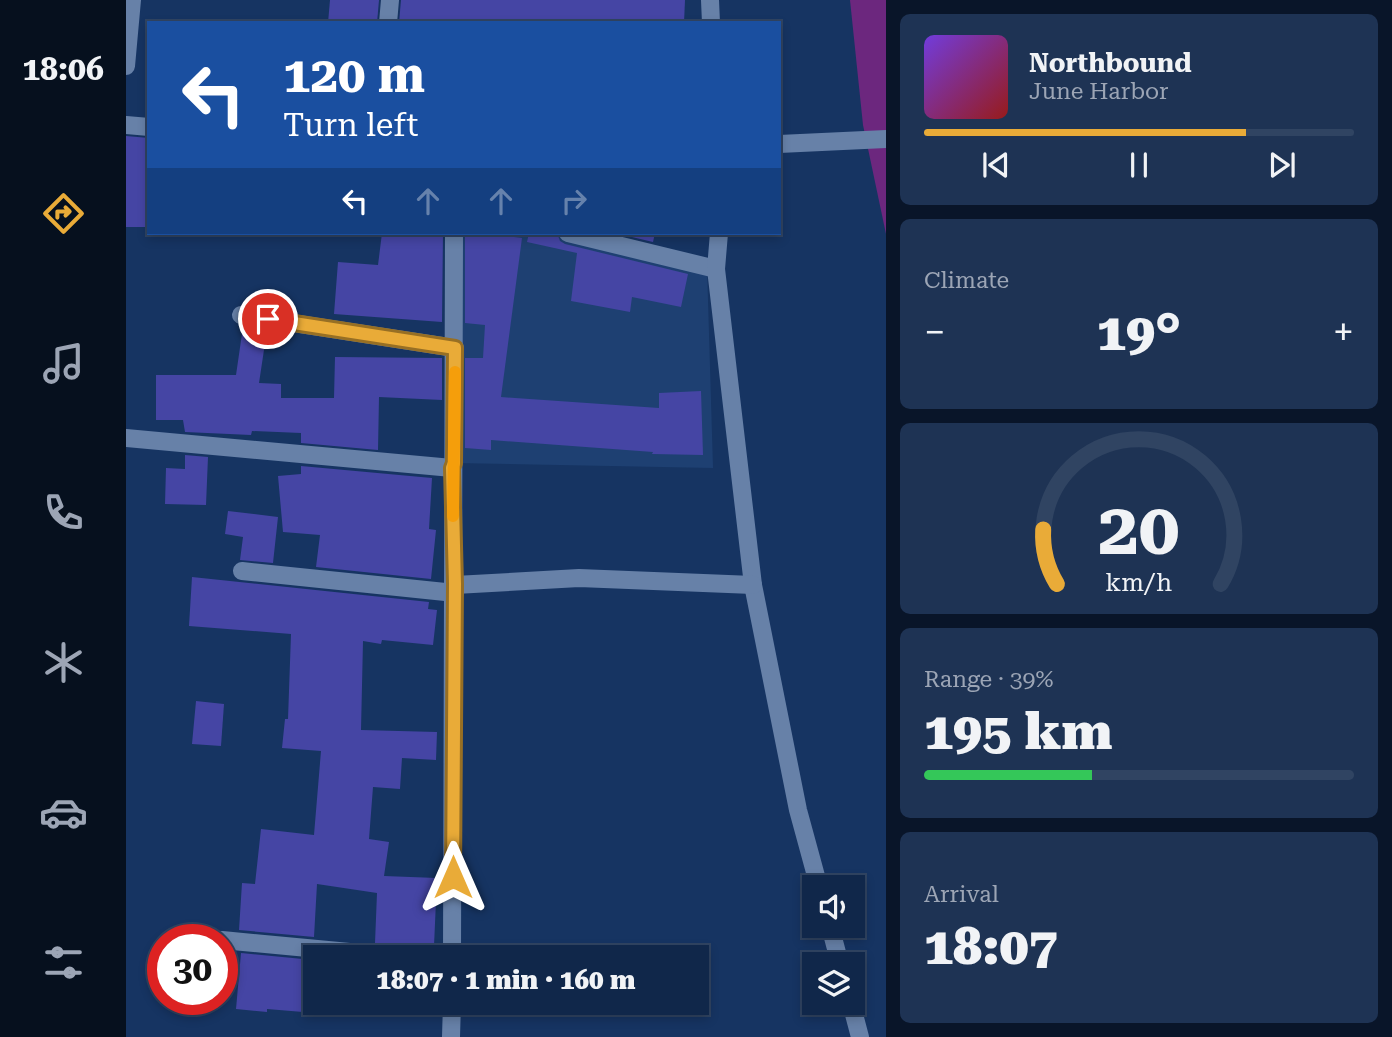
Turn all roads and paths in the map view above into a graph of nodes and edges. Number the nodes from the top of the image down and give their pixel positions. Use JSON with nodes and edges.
{"nodes":[{"id":1,"x":132,"y":0,"type":"edge"},
{"id":2,"x":390,"y":0,"type":"edge"},
{"id":3,"x":710,"y":0,"type":"edge"},
{"id":4,"x":388,"y":21,"type":"edge"},
{"id":5,"x":711,"y":21,"type":"edge"},
{"id":6,"x":126,"y":66,"type":"edge"},
{"id":7,"x":126,"y":125,"type":"edge"},
{"id":8,"x":147,"y":127,"type":"edge"},
{"id":9,"x":886,"y":139,"type":"edge"},
{"id":10,"x":781,"y":144,"type":"edge"},
{"id":11,"x":454,"y":235,"type":"edge"},
{"id":12,"x":576,"y":235,"type":"edge"},
{"id":13,"x":719,"y":235,"type":"edge"},
{"id":14,"x":716,"y":270,"type":"junction"},
{"id":15,"x":241,"y":315,"type":"dead end"},
{"id":16,"x":455,"y":348,"type":"junction"},
{"id":17,"x":126,"y":438,"type":"edge"},
{"id":18,"x":452,"y":468,"type":"junction"},
{"id":19,"x":242,"y":570,"type":"dead end"},
{"id":20,"x":753,"y":585,"type":"junction"},
{"id":21,"x":455,"y":589,"type":"junction"},
{"id":22,"x":816,"y":875,"type":"edge"},
{"id":23,"x":238,"y":942,"type":"edge"},
{"id":24,"x":452,"y":945,"type":"edge"},
{"id":25,"x":303,"y":948,"type":"edge"},
{"id":26,"x":452,"y":1015,"type":"edge"},
{"id":27,"x":854,"y":1015,"type":"edge"},
{"id":28,"x":451,"y":1037,"type":"edge"},
{"id":29,"x":860,"y":1037,"type":"edge"}],
"edges":[{"from":1,"to":6,"type":"street"},
{"from":2,"to":4,"type":"street"},
{"from":3,"to":5,"type":"street"},
{"from":7,"to":8,"type":"street"},
{"from":9,"to":10,"type":"street"},
{"from":11,"to":16,"type":"street"},
{"from":12,"to":14,"type":"street"},
{"from":13,"to":14,"type":"street"},
{"from":14,"to":20,"type":"street"},
{"from":15,"to":16,"type":"street"},
{"from":16,"to":18,"type":"street"},
{"from":17,"to":18,"type":"street"},
{"from":18,"to":21,"type":"street"},
{"from":19,"to":21,"type":"street"},
{"from":20,"to":21,"type":"street"},
{"from":20,"to":22,"type":"street"},
{"from":21,"to":24,"type":"street"},
{"from":23,"to":25,"type":"street"},
{"from":26,"to":28,"type":"street"},
{"from":27,"to":29,"type":"street"}]}
